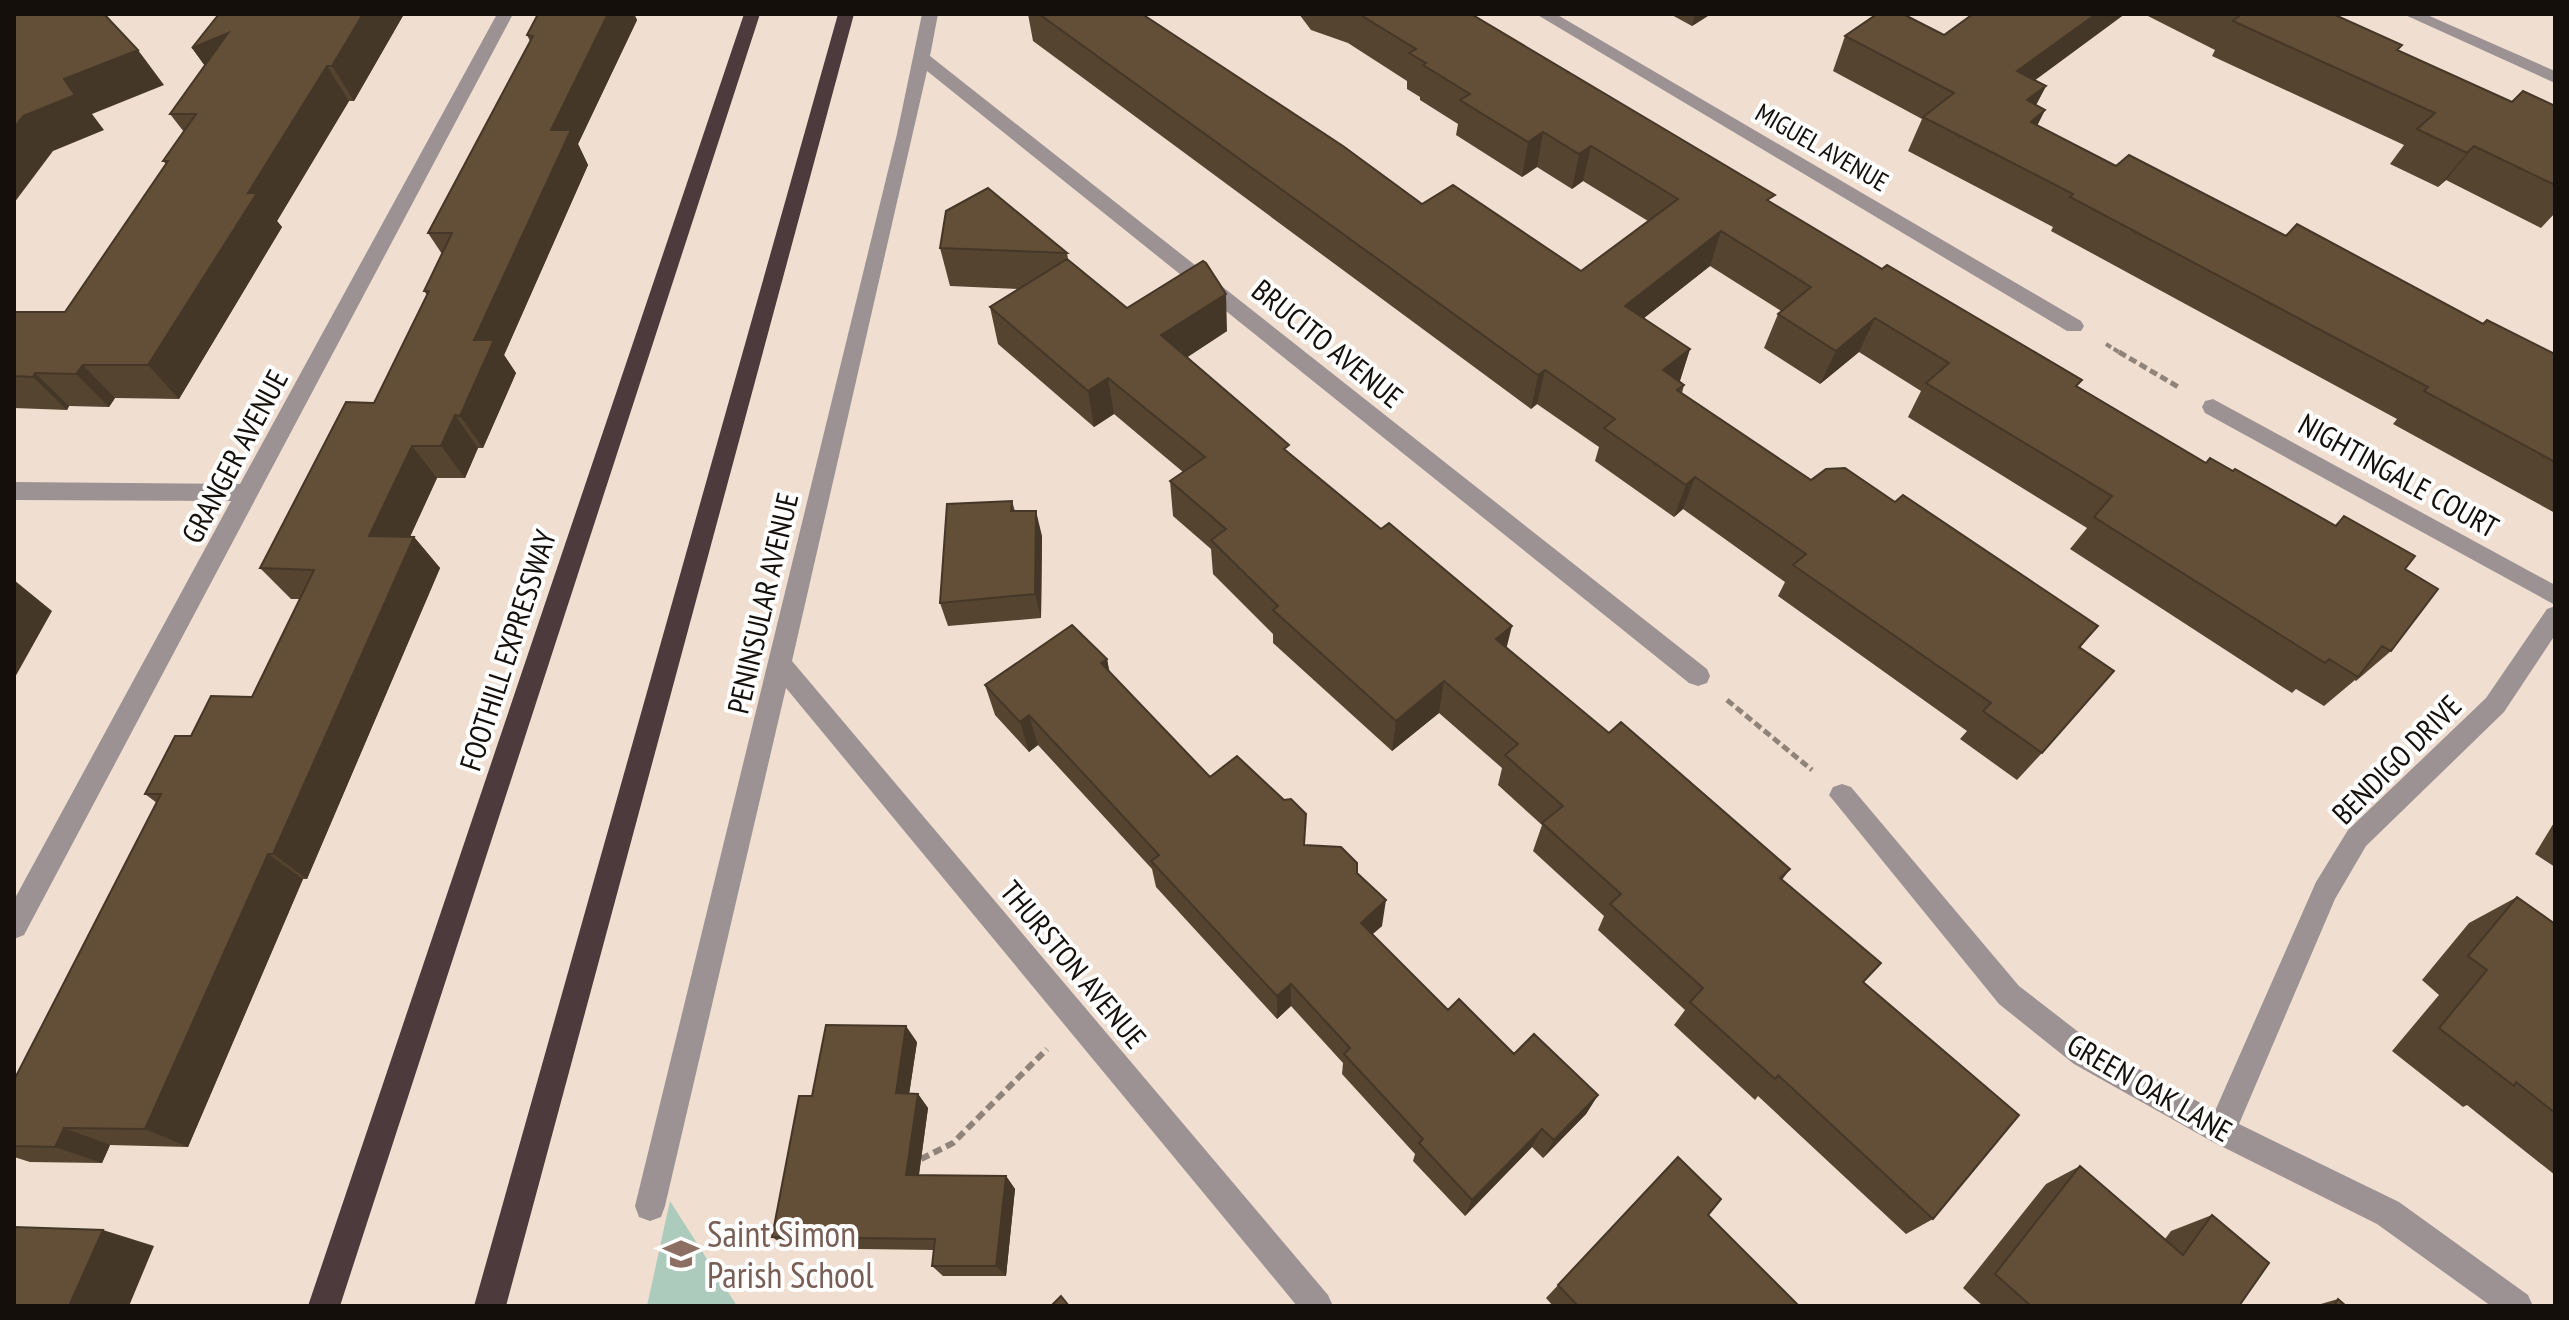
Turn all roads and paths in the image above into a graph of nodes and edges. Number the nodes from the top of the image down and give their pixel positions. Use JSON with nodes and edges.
{"nodes":[{"id":1,"x":505,"y":14,"type":"edge"},
{"id":2,"x":752,"y":14,"type":"edge"},
{"id":3,"x":846,"y":14,"type":"edge"},
{"id":4,"x":930,"y":14,"type":"edge"},
{"id":5,"x":1544,"y":14,"type":"edge"},
{"id":6,"x":2411,"y":14,"type":"edge"},
{"id":7,"x":921,"y":57,"type":"junction"},
{"id":8,"x":2555,"y":78,"type":"edge"},
{"id":9,"x":2074,"y":326,"type":"joint"},
{"id":10,"x":2213,"y":407,"type":"joint"},
{"id":11,"x":14,"y":491,"type":"edge"},
{"id":12,"x":249,"y":493,"type":"junction"},
{"id":13,"x":2555,"y":596,"type":"edge"},
{"id":14,"x":2555,"y":616,"type":"edge"},
{"id":15,"x":780,"y":664,"type":"junction"},
{"id":16,"x":1698,"y":676,"type":"joint"},
{"id":17,"x":1842,"y":795,"type":"joint"},
{"id":18,"x":14,"y":926,"type":"edge"},
{"id":19,"x":1076,"y":1020,"type":"junction"},
{"id":20,"x":2221,"y":1131,"type":"junction"},
{"id":21,"x":921,"y":1159,"type":"dead end"},
{"id":22,"x":650,"y":1206,"type":"dead end"},
{"id":23,"x":324,"y":1306,"type":"edge"},
{"id":24,"x":490,"y":1306,"type":"edge"},
{"id":25,"x":1317,"y":1306,"type":"edge"},
{"id":26,"x":2517,"y":1306,"type":"edge"}],
"edges":[{"from":1,"to":12,"type":"street","name":"GRANGER AVENUE"},
{"from":2,"to":23,"type":"highway","name":"FOOTHILL EXPRESSWAY"},
{"from":3,"to":24,"type":"highway"},
{"from":4,"to":7,"type":"street","name":"PENINSULAR AVENUE"},
{"from":5,"to":9,"type":"street","name":"MIGUEL AVENUE"},
{"from":6,"to":8,"type":"street"},
{"from":7,"to":15,"type":"street","name":"PENINSULAR AVENUE"},
{"from":7,"to":16,"type":"street","name":"BRUCITO AVENUE"},
{"from":9,"to":10,"type":"path"},
{"from":10,"to":13,"type":"street","name":"NIGHTINGALE COURT"},
{"from":11,"to":12,"type":"street"},
{"from":12,"to":18,"type":"street","name":"GRANGER AVENUE"},
{"from":14,"to":20,"type":"street","name":"BENDIGO DRIVE"},
{"from":15,"to":19,"type":"street","name":"THURSTON AVENUE"},
{"from":15,"to":22,"type":"street","name":"PENINSULAR AVENUE"},
{"from":16,"to":17,"type":"path"},
{"from":17,"to":20,"type":"street","name":"GREEN OAK LANE"},
{"from":19,"to":21,"type":"path"},
{"from":19,"to":25,"type":"street","name":"THURSTON AVENUE"},
{"from":20,"to":26,"type":"street","name":"GREEN OAK LANE"}]}
